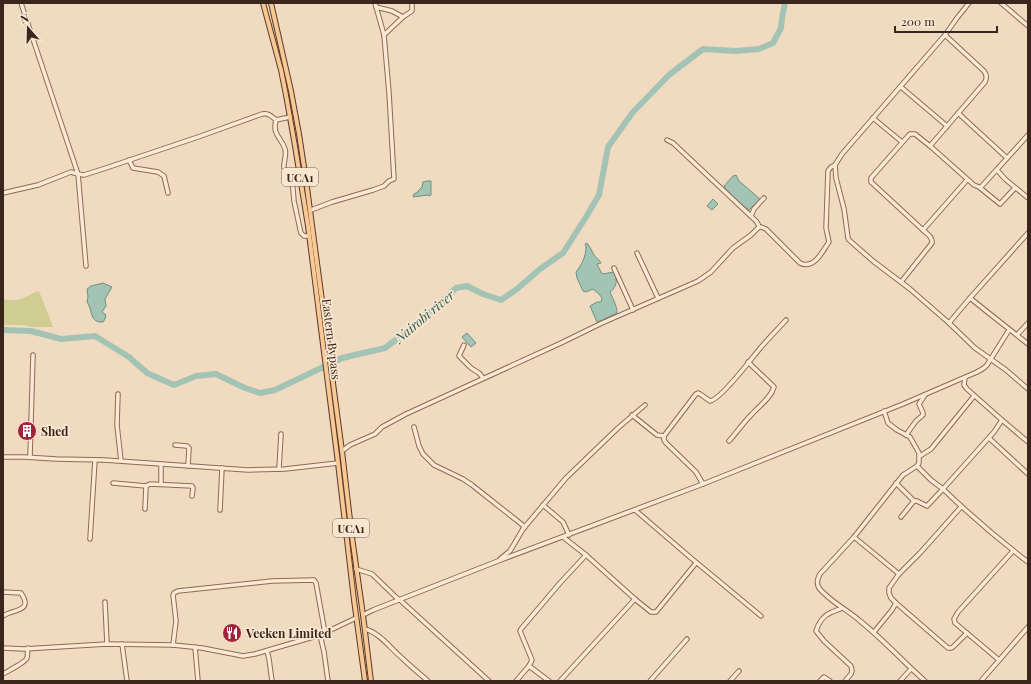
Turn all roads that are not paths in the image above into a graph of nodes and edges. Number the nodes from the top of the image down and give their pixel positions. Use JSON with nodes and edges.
{"nodes":[{"id":1,"x":21,"y":3,"type":"edge"},
{"id":2,"x":263,"y":3,"type":"edge"},
{"id":3,"x":271,"y":3,"type":"edge"},
{"id":4,"x":412,"y":3,"type":"edge"},
{"id":5,"x":969,"y":3,"type":"edge"},
{"id":6,"x":1001,"y":3,"type":"edge"},
{"id":7,"x":375,"y":5,"type":"edge"},
{"id":8,"x":403,"y":17,"type":"junction"},
{"id":9,"x":1028,"y":26,"type":"edge"},
{"id":10,"x":384,"y":35,"type":"junction"},
{"id":11,"x":945,"y":35,"type":"junction"},
{"id":12,"x":901,"y":87,"type":"junction"},
{"id":13,"x":958,"y":113,"type":"junction"},
{"id":14,"x":290,"y":117,"type":"junction"},
{"id":15,"x":873,"y":118,"type":"junction"},
{"id":16,"x":276,"y":120,"type":"junction"},
{"id":17,"x":946,"y":126,"type":"junction"},
{"id":18,"x":1028,"y":135,"type":"edge"},
{"id":19,"x":666,"y":140,"type":"dead end"},
{"id":20,"x":902,"y":142,"type":"junction"},
{"id":21,"x":930,"y":146,"type":"junction"},
{"id":22,"x":1008,"y":158,"type":"junction"},
{"id":23,"x":129,"y":160,"type":"junction"},
{"id":24,"x":836,"y":165,"type":"junction"},
{"id":25,"x":997,"y":170,"type":"junction"},
{"id":26,"x":78,"y":174,"type":"junction"},
{"id":27,"x":967,"y":180,"type":"junction"},
{"id":28,"x":979,"y":187,"type":"junction"},
{"id":29,"x":1015,"y":188,"type":"junction"},
{"id":30,"x":168,"y":192,"type":"dead end"},
{"id":31,"x":3,"y":193,"type":"edge"},
{"id":32,"x":764,"y":198,"type":"dead end"},
{"id":33,"x":1028,"y":198,"type":"edge"},
{"id":34,"x":310,"y":210,"type":"junction"},
{"id":35,"x":751,"y":216,"type":"junction"},
{"id":36,"x":759,"y":227,"type":"junction"},
{"id":37,"x":923,"y":230,"type":"junction"},
{"id":38,"x":1027,"y":235,"type":"edge"},
{"id":39,"x":309,"y":236,"type":"junction"},
{"id":40,"x":637,"y":253,"type":"dead end"},
{"id":41,"x":86,"y":266,"type":"dead end"},
{"id":42,"x":614,"y":268,"type":"dead end"},
{"id":43,"x":900,"y":282,"type":"junction"},
{"id":44,"x":658,"y":298,"type":"junction"},
{"id":45,"x":970,"y":298,"type":"junction"},
{"id":46,"x":634,"y":310,"type":"junction"},
{"id":47,"x":786,"y":320,"type":"dead end"},
{"id":48,"x":1028,"y":322,"type":"edge"},
{"id":49,"x":950,"y":323,"type":"junction"},
{"id":50,"x":1009,"y":330,"type":"junction"},
{"id":51,"x":1017,"y":336,"type":"junction"},
{"id":52,"x":1028,"y":344,"type":"edge"},
{"id":53,"x":464,"y":345,"type":"dead end"},
{"id":54,"x":326,"y":354,"type":"junction"},
{"id":55,"x":33,"y":355,"type":"dead end"},
{"id":56,"x":990,"y":360,"type":"junction"},
{"id":57,"x":748,"y":362,"type":"junction"},
{"id":58,"x":483,"y":378,"type":"junction"},
{"id":59,"x":965,"y":378,"type":"junction"},
{"id":60,"x":959,"y":380,"type":"junction"},
{"id":61,"x":964,"y":385,"type":"junction"},
{"id":62,"x":1028,"y":390,"type":"edge"},
{"id":63,"x":118,"y":394,"type":"dead end"},
{"id":64,"x":925,"y":394,"type":"junction"},
{"id":65,"x":974,"y":396,"type":"junction"},
{"id":66,"x":645,"y":405,"type":"dead end"},
{"id":67,"x":884,"y":411,"type":"junction"},
{"id":68,"x":632,"y":415,"type":"junction"},
{"id":69,"x":1002,"y":420,"type":"junction"},
{"id":70,"x":414,"y":427,"type":"dead end"},
{"id":71,"x":281,"y":434,"type":"dead end"},
{"id":72,"x":906,"y":435,"type":"junction"},
{"id":73,"x":664,"y":436,"type":"junction"},
{"id":74,"x":988,"y":438,"type":"junction"},
{"id":75,"x":729,"y":441,"type":"dead end"},
{"id":76,"x":1028,"y":442,"type":"edge"},
{"id":77,"x":175,"y":445,"type":"dead end"},
{"id":78,"x":342,"y":451,"type":"junction"},
{"id":79,"x":920,"y":456,"type":"junction"},
{"id":80,"x":3,"y":457,"type":"edge"},
{"id":81,"x":30,"y":457,"type":"junction"},
{"id":82,"x":94,"y":460,"type":"junction"},
{"id":83,"x":121,"y":461,"type":"junction"},
{"id":84,"x":338,"y":462,"type":"junction"},
{"id":85,"x":161,"y":464,"type":"junction"},
{"id":86,"x":188,"y":466,"type":"junction"},
{"id":87,"x":917,"y":466,"type":"junction"},
{"id":88,"x":222,"y":468,"type":"junction"},
{"id":89,"x":279,"y":469,"type":"junction"},
{"id":90,"x":1028,"y":474,"type":"edge"},
{"id":91,"x":113,"y":483,"type":"dead end"},
{"id":92,"x":161,"y":484,"type":"junction"},
{"id":93,"x":703,"y":484,"type":"junction"},
{"id":94,"x":896,"y":484,"type":"junction"},
{"id":95,"x":146,"y":486,"type":"junction"},
{"id":96,"x":943,"y":489,"type":"junction"},
{"id":97,"x":192,"y":496,"type":"dead end"},
{"id":98,"x":914,"y":501,"type":"junction"},
{"id":99,"x":543,"y":505,"type":"junction"},
{"id":100,"x":961,"y":506,"type":"junction"},
{"id":101,"x":145,"y":509,"type":"dead end"},
{"id":102,"x":220,"y":510,"type":"dead end"},
{"id":103,"x":635,"y":510,"type":"junction"},
{"id":104,"x":901,"y":517,"type":"dead end"},
{"id":105,"x":525,"y":527,"type":"junction"},
{"id":106,"x":568,"y":535,"type":"junction"},
{"id":107,"x":563,"y":537,"type":"junction"},
{"id":108,"x":854,"y":537,"type":"junction"},
{"id":109,"x":90,"y":539,"type":"dead end"},
{"id":110,"x":1013,"y":551,"type":"junction"},
{"id":111,"x":586,"y":556,"type":"junction"},
{"id":112,"x":498,"y":561,"type":"junction"},
{"id":113,"x":1028,"y":562,"type":"edge"},
{"id":114,"x":696,"y":563,"type":"junction"},
{"id":115,"x":356,"y":568,"type":"junction"},
{"id":116,"x":899,"y":574,"type":"junction"},
{"id":117,"x":3,"y":592,"type":"edge"},
{"id":118,"x":634,"y":599,"type":"junction"},
{"id":119,"x":400,"y":600,"type":"junction"},
{"id":120,"x":105,"y":602,"type":"dead end"},
{"id":121,"x":896,"y":604,"type":"junction"},
{"id":122,"x":842,"y":608,"type":"junction"},
{"id":123,"x":363,"y":615,"type":"junction"},
{"id":124,"x":3,"y":616,"type":"edge"},
{"id":125,"x":761,"y":616,"type":"dead end"},
{"id":126,"x":356,"y":618,"type":"junction"},
{"id":127,"x":1028,"y":627,"type":"edge"},
{"id":128,"x":365,"y":628,"type":"junction"},
{"id":129,"x":874,"y":632,"type":"junction"},
{"id":130,"x":325,"y":633,"type":"junction"},
{"id":131,"x":967,"y":633,"type":"junction"},
{"id":132,"x":320,"y":635,"type":"junction"},
{"id":133,"x":687,"y":639,"type":"dead end"},
{"id":134,"x":107,"y":644,"type":"junction"},
{"id":135,"x":122,"y":644,"type":"junction"},
{"id":136,"x":173,"y":645,"type":"junction"},
{"id":137,"x":195,"y":647,"type":"junction"},
{"id":138,"x":3,"y":648,"type":"edge"},
{"id":139,"x":28,"y":648,"type":"junction"},
{"id":140,"x":267,"y":651,"type":"junction"},
{"id":141,"x":999,"y":660,"type":"junction"},
{"id":142,"x":530,"y":666,"type":"junction"},
{"id":143,"x":911,"y":669,"type":"junction"},
{"id":144,"x":739,"y":671,"type":"dead end"},
{"id":145,"x":3,"y":674,"type":"edge"},
{"id":146,"x":126,"y":681,"type":"edge"},
{"id":147,"x":198,"y":681,"type":"edge"},
{"id":148,"x":272,"y":681,"type":"edge"},
{"id":149,"x":328,"y":681,"type":"edge"},
{"id":150,"x":365,"y":681,"type":"edge"},
{"id":151,"x":371,"y":681,"type":"edge"},
{"id":152,"x":428,"y":681,"type":"edge"},
{"id":153,"x":489,"y":681,"type":"edge"},
{"id":154,"x":516,"y":681,"type":"edge"},
{"id":155,"x":548,"y":681,"type":"edge"},
{"id":156,"x":560,"y":681,"type":"edge"},
{"id":157,"x":650,"y":681,"type":"edge"},
{"id":158,"x":730,"y":681,"type":"edge"},
{"id":159,"x":820,"y":681,"type":"edge"},
{"id":160,"x":830,"y":681,"type":"edge"},
{"id":161,"x":845,"y":681,"type":"edge"},
{"id":162,"x":900,"y":681,"type":"edge"},
{"id":163,"x":925,"y":681,"type":"edge"},
{"id":164,"x":981,"y":681,"type":"edge"}],
"edges":[{"from":1,"to":26,"type":"street"},
{"from":2,"to":14,"type":"main road","name":"Eastern Bypass","number":"UCA1"},
{"from":3,"to":34,"type":"main road","name":"Eastern Bypass","number":"UCA1"},
{"from":4,"to":8,"type":"street"},
{"from":5,"to":11,"type":"street"},
{"from":6,"to":9,"type":"street"},
{"from":7,"to":8,"type":"street"},
{"from":7,"to":10,"type":"street"},
{"from":8,"to":10,"type":"street"},
{"from":10,"to":34,"type":"street"},
{"from":11,"to":12,"type":"street"},
{"from":11,"to":13,"type":"street"},
{"from":12,"to":15,"type":"street"},
{"from":12,"to":17,"type":"street"},
{"from":13,"to":17,"type":"street"},
{"from":13,"to":22,"type":"street"},
{"from":14,"to":16,"type":"street"},
{"from":14,"to":39,"type":"main road","name":"Eastern Bypass","number":"UCA1"},
{"from":15,"to":20,"type":"street"},
{"from":15,"to":24,"type":"street"},
{"from":16,"to":23,"type":"street"},
{"from":16,"to":39,"type":"street"},
{"from":17,"to":21,"type":"street"},
{"from":18,"to":22,"type":"street"},
{"from":19,"to":35,"type":"street"},
{"from":20,"to":21,"type":"street"},
{"from":20,"to":37,"type":"street"},
{"from":21,"to":27,"type":"street"},
{"from":22,"to":25,"type":"street"},
{"from":23,"to":26,"type":"street"},
{"from":23,"to":30,"type":"street"},
{"from":24,"to":36,"type":"street"},
{"from":24,"to":43,"type":"street"},
{"from":25,"to":28,"type":"street"},
{"from":25,"to":29,"type":"street"},
{"from":26,"to":31,"type":"street"},
{"from":26,"to":41,"type":"street"},
{"from":27,"to":28,"type":"street"},
{"from":27,"to":37,"type":"street"},
{"from":28,"to":29,"type":"street"},
{"from":29,"to":33,"type":"street"},
{"from":32,"to":35,"type":"street"},
{"from":34,"to":54,"type":"main road","name":"Eastern Bypass","number":"UCA1"},
{"from":35,"to":36,"type":"street"},
{"from":36,"to":44,"type":"street"},
{"from":37,"to":43,"type":"street"},
{"from":38,"to":45,"type":"street"},
{"from":39,"to":54,"type":"main road","name":"Eastern Bypass","number":"UCA1"},
{"from":40,"to":44,"type":"street"},
{"from":42,"to":46,"type":"street"},
{"from":43,"to":49,"type":"street"},
{"from":44,"to":46,"type":"street"},
{"from":45,"to":49,"type":"street"},
{"from":45,"to":50,"type":"street"},
{"from":46,"to":58,"type":"street"},
{"from":47,"to":57,"type":"street"},
{"from":48,"to":51,"type":"street"},
{"from":49,"to":56,"type":"street"},
{"from":50,"to":51,"type":"street"},
{"from":50,"to":56,"type":"street"},
{"from":51,"to":52,"type":"street"},
{"from":53,"to":58,"type":"street"},
{"from":54,"to":78,"type":"main road","name":"Eastern Bypass","number":"UCA1"},
{"from":54,"to":84,"type":"main road","name":"Eastern Bypass","number":"UCA1"},
{"from":55,"to":81,"type":"street"},
{"from":56,"to":59,"type":"street"},
{"from":56,"to":62,"type":"street"},
{"from":57,"to":73,"type":"street"},
{"from":57,"to":75,"type":"street"},
{"from":58,"to":78,"type":"street"},
{"from":59,"to":60,"type":"street"},
{"from":59,"to":61,"type":"street"},
{"from":60,"to":61,"type":"street"},
{"from":60,"to":64,"type":"street"},
{"from":61,"to":65,"type":"street"},
{"from":63,"to":83,"type":"street"},
{"from":64,"to":67,"type":"street"},
{"from":64,"to":72,"type":"street"},
{"from":65,"to":69,"type":"street"},
{"from":65,"to":79,"type":"street"},
{"from":66,"to":68,"type":"street"},
{"from":67,"to":72,"type":"street"},
{"from":67,"to":93,"type":"street"},
{"from":68,"to":73,"type":"street"},
{"from":68,"to":99,"type":"street"},
{"from":69,"to":74,"type":"street"},
{"from":69,"to":76,"type":"street"},
{"from":70,"to":105,"type":"street"},
{"from":71,"to":89,"type":"street"},
{"from":72,"to":79,"type":"street"},
{"from":73,"to":93,"type":"street"},
{"from":74,"to":90,"type":"street"},
{"from":74,"to":96,"type":"street"},
{"from":77,"to":86,"type":"street"},
{"from":78,"to":115,"type":"main road","name":"Eastern Bypass","number":"UCA1"},
{"from":79,"to":87,"type":"street"},
{"from":80,"to":81,"type":"street"},
{"from":81,"to":82,"type":"street"},
{"from":82,"to":83,"type":"street"},
{"from":82,"to":109,"type":"street"},
{"from":83,"to":85,"type":"street"},
{"from":84,"to":89,"type":"street"},
{"from":84,"to":126,"type":"main road","name":"Eastern Bypass","number":"UCA1"},
{"from":85,"to":86,"type":"street"},
{"from":85,"to":92,"type":"street"},
{"from":86,"to":88,"type":"street"},
{"from":87,"to":94,"type":"street"},
{"from":87,"to":96,"type":"street"},
{"from":88,"to":89,"type":"street"},
{"from":88,"to":102,"type":"street"},
{"from":91,"to":95,"type":"street"},
{"from":92,"to":95,"type":"street"},
{"from":92,"to":97,"type":"street"},
{"from":93,"to":103,"type":"street"},
{"from":94,"to":98,"type":"street"},
{"from":94,"to":108,"type":"street"},
{"from":95,"to":101,"type":"street"},
{"from":96,"to":98,"type":"street"},
{"from":96,"to":100,"type":"street"},
{"from":98,"to":104,"type":"street"},
{"from":99,"to":105,"type":"street"},
{"from":99,"to":106,"type":"street"},
{"from":100,"to":110,"type":"street"},
{"from":100,"to":116,"type":"street"},
{"from":103,"to":106,"type":"street"},
{"from":103,"to":114,"type":"street"},
{"from":105,"to":112,"type":"street"},
{"from":106,"to":107,"type":"street"},
{"from":107,"to":111,"type":"street"},
{"from":107,"to":112,"type":"street"},
{"from":108,"to":116,"type":"street"},
{"from":108,"to":122,"type":"street"},
{"from":110,"to":113,"type":"street"},
{"from":110,"to":131,"type":"street"},
{"from":111,"to":118,"type":"street"},
{"from":111,"to":142,"type":"street"},
{"from":112,"to":119,"type":"street"},
{"from":114,"to":118,"type":"street"},
{"from":114,"to":125,"type":"street"},
{"from":115,"to":119,"type":"street"},
{"from":115,"to":123,"type":"main road","name":"Eastern Bypass","number":"UCA1"},
{"from":116,"to":121,"type":"street"},
{"from":117,"to":124,"type":"street"},
{"from":118,"to":156,"type":"street"},
{"from":119,"to":123,"type":"street"},
{"from":119,"to":153,"type":"street"},
{"from":120,"to":134,"type":"street"},
{"from":121,"to":129,"type":"street"},
{"from":121,"to":131,"type":"street"},
{"from":122,"to":129,"type":"street"},
{"from":122,"to":161,"type":"street"},
{"from":123,"to":128,"type":"main road","name":"Eastern Bypass","number":"UCA1"},
{"from":126,"to":130,"type":"street"},
{"from":126,"to":150,"type":"main road","name":"Eastern Bypass","number":"UCA1"},
{"from":127,"to":141,"type":"street"},
{"from":128,"to":151,"type":"main road","name":"Eastern Bypass","number":"UCA1"},
{"from":128,"to":152,"type":"street"},
{"from":129,"to":143,"type":"street"},
{"from":130,"to":132,"type":"street"},
{"from":130,"to":136,"type":"street"},
{"from":131,"to":141,"type":"street"},
{"from":132,"to":140,"type":"street"},
{"from":132,"to":149,"type":"street"},
{"from":133,"to":157,"type":"street"},
{"from":134,"to":135,"type":"street"},
{"from":134,"to":139,"type":"street"},
{"from":135,"to":136,"type":"street"},
{"from":135,"to":146,"type":"street"},
{"from":136,"to":137,"type":"street"},
{"from":137,"to":140,"type":"street"},
{"from":137,"to":147,"type":"street"},
{"from":138,"to":139,"type":"street"},
{"from":139,"to":145,"type":"street"},
{"from":140,"to":148,"type":"street"},
{"from":141,"to":164,"type":"street"},
{"from":142,"to":154,"type":"street"},
{"from":142,"to":155,"type":"street"},
{"from":143,"to":162,"type":"street"},
{"from":143,"to":163,"type":"street"},
{"from":144,"to":158,"type":"street"},
{"from":159,"to":160,"type":"street"}]}
